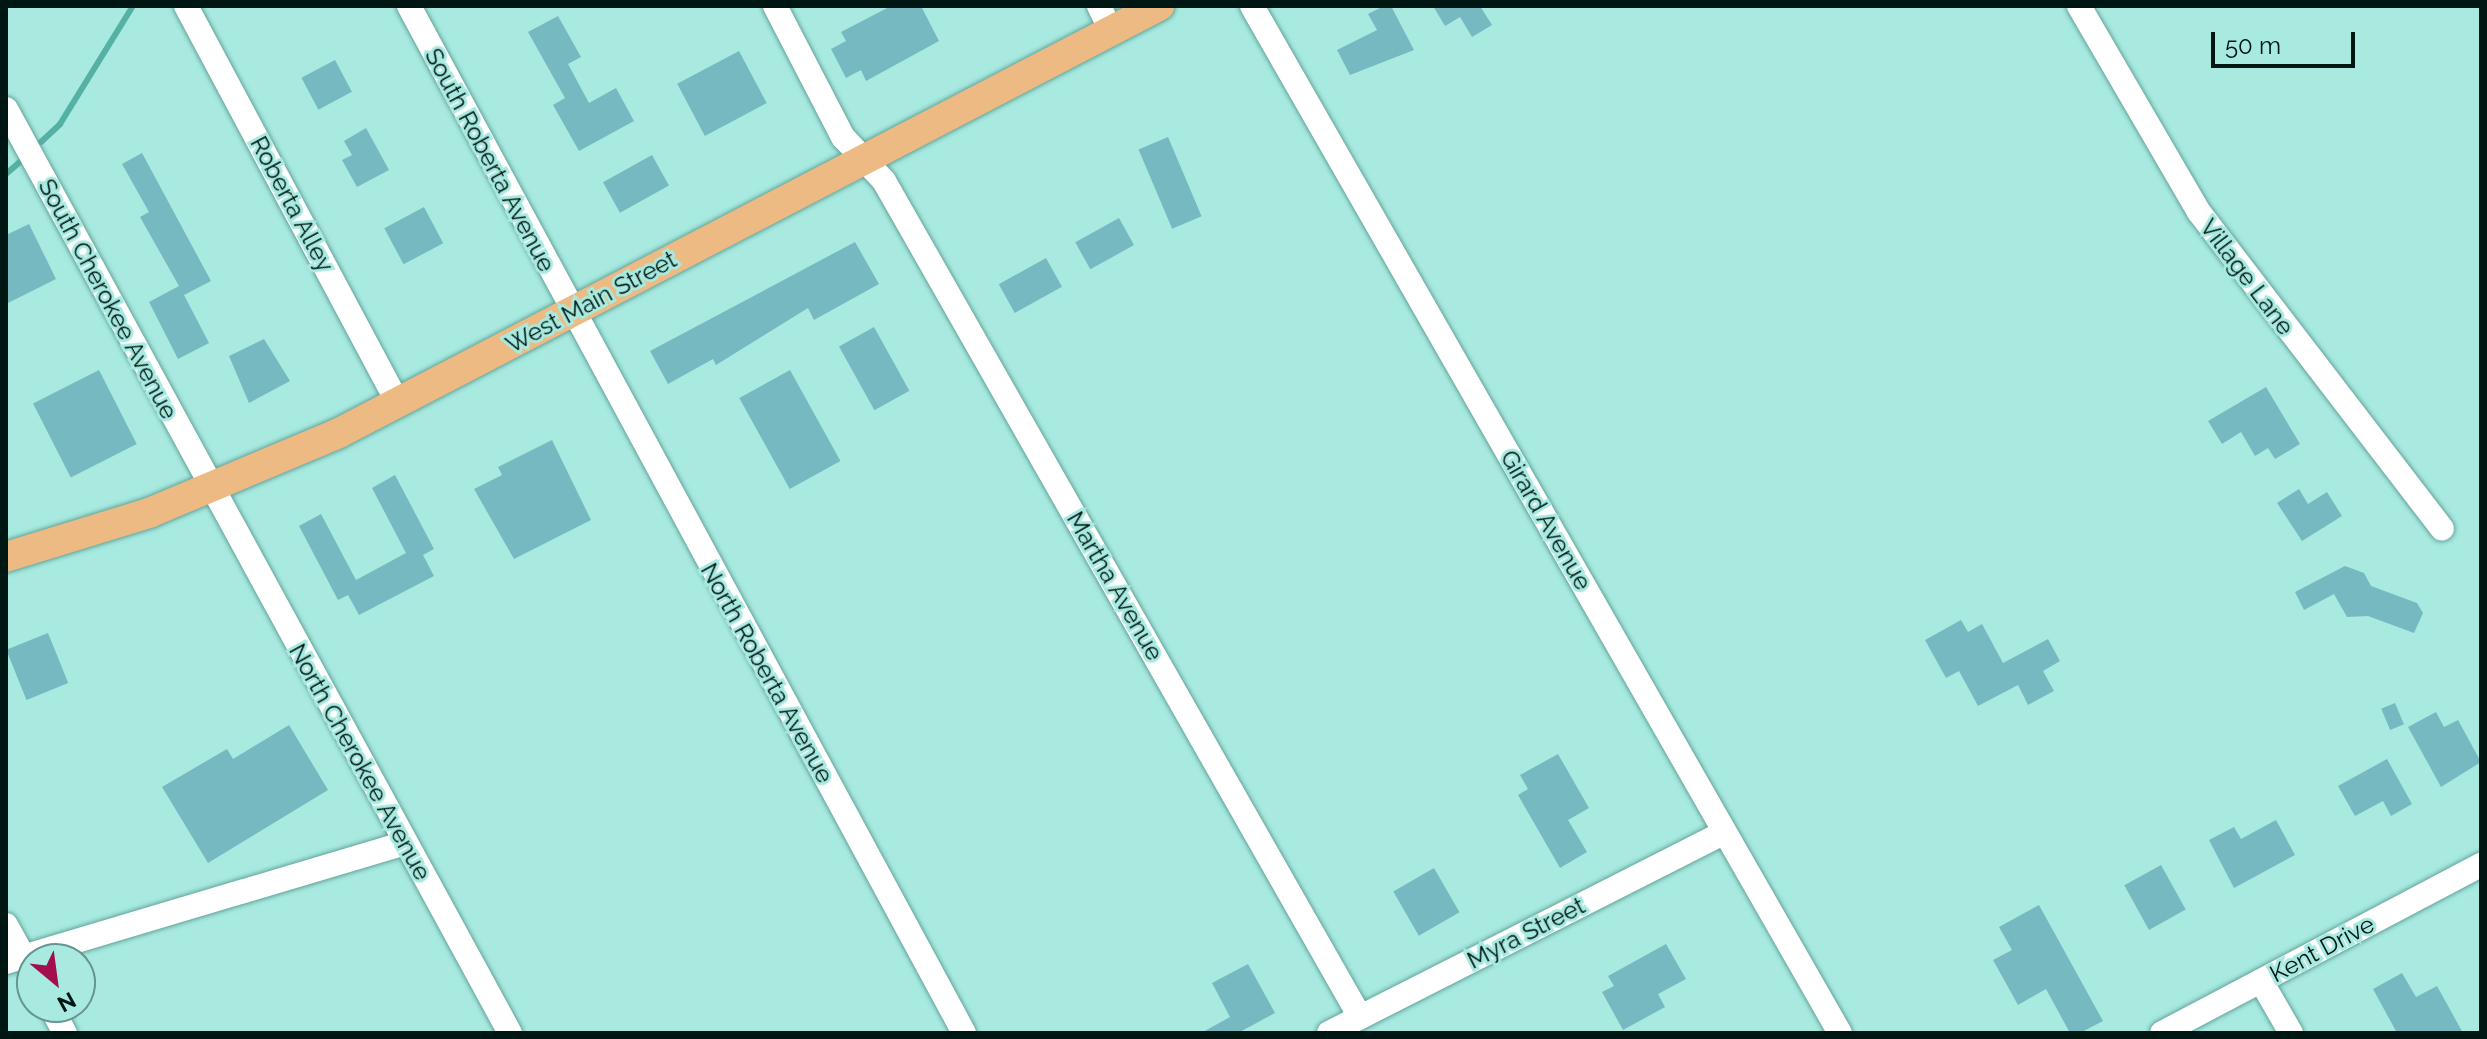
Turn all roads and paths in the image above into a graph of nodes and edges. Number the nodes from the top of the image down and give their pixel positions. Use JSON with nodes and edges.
{"nodes":[{"id":1,"x":186,"y":6,"type":"edge"},
{"id":2,"x":409,"y":6,"type":"edge"},
{"id":3,"x":775,"y":6,"type":"edge"},
{"id":4,"x":1159,"y":6,"type":"edge"},
{"id":5,"x":1252,"y":6,"type":"edge"},
{"id":6,"x":2079,"y":6,"type":"edge"},
{"id":7,"x":1105,"y":18,"type":"edge"},
{"id":8,"x":6,"y":109,"type":"edge"},
{"id":9,"x":863,"y":160,"type":"junction"},
{"id":10,"x":571,"y":313,"type":"junction"},
{"id":11,"x":398,"y":403,"type":"junction"},
{"id":12,"x":210,"y":490,"type":"junction"},
{"id":13,"x":2442,"y":529,"type":"dead end"},
{"id":14,"x":6,"y":557,"type":"edge"},
{"id":15,"x":1724,"y":833,"type":"junction"},
{"id":16,"x":405,"y":843,"type":"junction"},
{"id":17,"x":2481,"y":865,"type":"edge"},
{"id":18,"x":6,"y":925,"type":"edge"},
{"id":19,"x":87,"y":943,"type":"edge"},
{"id":20,"x":16,"y":953,"type":"edge"},
{"id":21,"x":2261,"y":981,"type":"junction"},
{"id":22,"x":1360,"y":1017,"type":"junction"},
{"id":23,"x":510,"y":1033,"type":"edge"},
{"id":24,"x":964,"y":1033,"type":"edge"},
{"id":25,"x":1329,"y":1033,"type":"edge"},
{"id":26,"x":1840,"y":1033,"type":"edge"},
{"id":27,"x":2162,"y":1033,"type":"edge"},
{"id":28,"x":2291,"y":1033,"type":"edge"}],
"edges":[{"from":1,"to":11,"type":"street","name":"Roberta Alley"},
{"from":2,"to":10,"type":"street","name":"South Roberta Avenue"},
{"from":3,"to":9,"type":"street","name":"Martha Avenue"},
{"from":4,"to":7,"type":"main road","name":"West Main Street"},
{"from":5,"to":15,"type":"street","name":"Girard Avenue"},
{"from":6,"to":13,"type":"street","name":"Village Lane"},
{"from":7,"to":9,"type":"main road","name":"West Main Street"},
{"from":8,"to":12,"type":"street","name":"South Cherokee Avenue"},
{"from":9,"to":10,"type":"main road","name":"West Main Street"},
{"from":9,"to":22,"type":"street","name":"Martha Avenue"},
{"from":10,"to":11,"type":"main road","name":"West Main Street"},
{"from":10,"to":24,"type":"street","name":"North Roberta Avenue"},
{"from":11,"to":12,"type":"main road","name":"West Main Street"},
{"from":12,"to":14,"type":"main road","name":"West Main Street"},
{"from":12,"to":16,"type":"street","name":"North Cherokee Avenue"},
{"from":15,"to":22,"type":"street","name":"Myra Street"},
{"from":15,"to":26,"type":"street","name":"Girard Avenue"},
{"from":16,"to":19,"type":"street"},
{"from":16,"to":23,"type":"street","name":"North Cherokee Avenue"},
{"from":17,"to":21,"type":"street","name":"Kent Drive"},
{"from":18,"to":20,"type":"street"},
{"from":21,"to":27,"type":"street","name":"Kent Drive"},
{"from":21,"to":28,"type":"street"},
{"from":22,"to":25,"type":"street","name":"Myra Street"}]}
